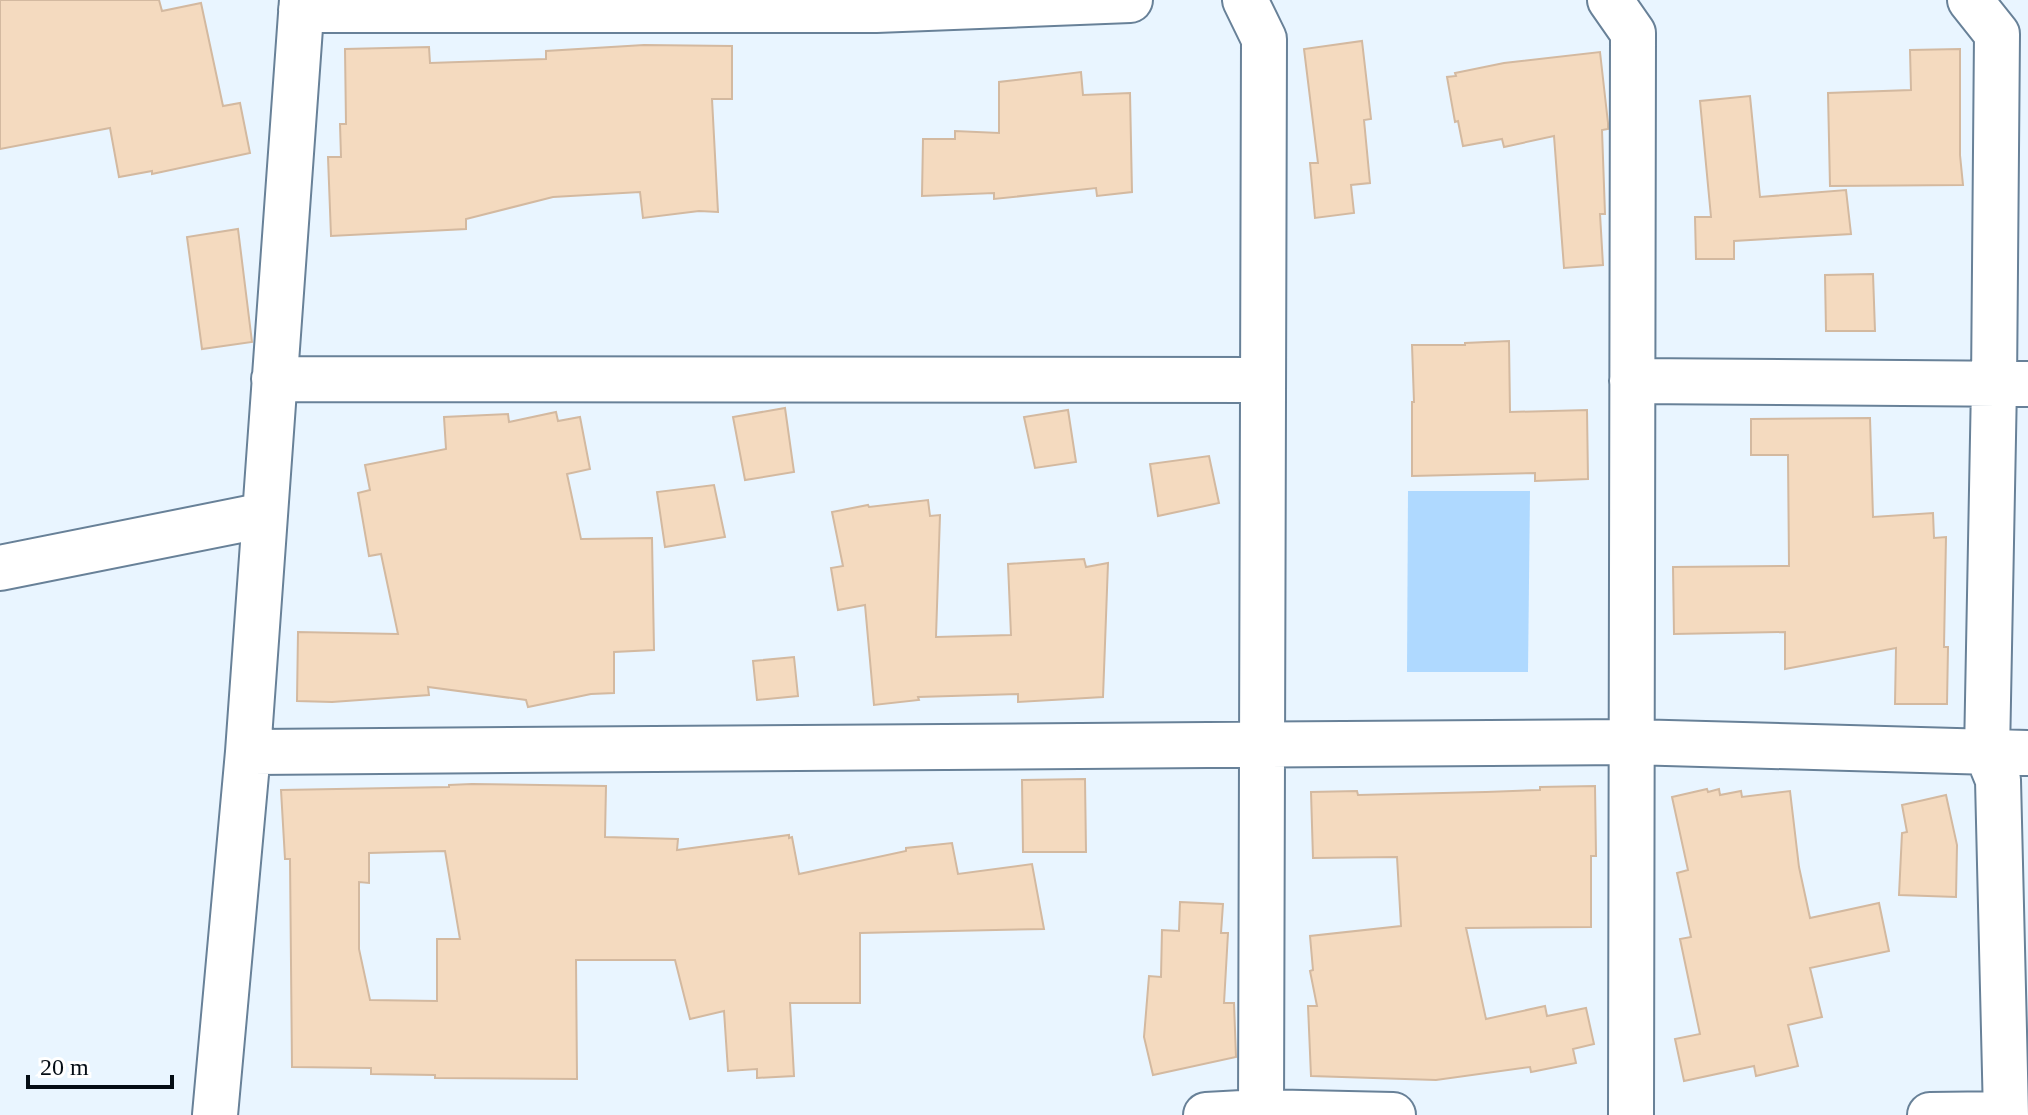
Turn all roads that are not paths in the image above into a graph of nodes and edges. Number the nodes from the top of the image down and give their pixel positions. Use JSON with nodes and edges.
{"nodes":[{"id":1,"x":1130,"y":0,"type":"edge"},
{"id":2,"x":1245,"y":0,"type":"edge"},
{"id":3,"x":1610,"y":0,"type":"edge"},
{"id":4,"x":1970,"y":0,"type":"edge"},
{"id":5,"x":302,"y":5,"type":"edge"},
{"id":6,"x":876,"y":5,"type":"edge"},
{"id":7,"x":274,"y":379,"type":"junction"},
{"id":8,"x":1262,"y":380,"type":"junction"},
{"id":9,"x":1632,"y":381,"type":"junction"},
{"id":10,"x":2011,"y":385,"type":"edge"},
{"id":11,"x":265,"y":515,"type":"junction"},
{"id":12,"x":0,"y":568,"type":"edge"},
{"id":13,"x":1631,"y":742,"type":"junction"},
{"id":14,"x":1263,"y":746,"type":"junction"},
{"id":15,"x":248,"y":752,"type":"junction"},
{"id":16,"x":2007,"y":753,"type":"edge"},
{"id":17,"x":1261,"y":1114,"type":"edge"},
{"id":18,"x":2006,"y":1114,"type":"edge"},
{"id":19,"x":215,"y":1115,"type":"edge"},
{"id":20,"x":1206,"y":1115,"type":"edge"},
{"id":21,"x":1393,"y":1115,"type":"edge"},
{"id":22,"x":1631,"y":1115,"type":"edge"},
{"id":23,"x":1930,"y":1115,"type":"edge"}],
"edges":[{"from":1,"to":6,"type":"street"},
{"from":2,"to":8,"type":"street"},
{"from":3,"to":9,"type":"street"},
{"from":4,"to":10,"type":"street"},
{"from":5,"to":6,"type":"street"},
{"from":5,"to":7,"type":"street"},
{"from":7,"to":8,"type":"street"},
{"from":7,"to":11,"type":"street"},
{"from":8,"to":14,"type":"street"},
{"from":9,"to":10,"type":"street"},
{"from":9,"to":13,"type":"street"},
{"from":10,"to":16,"type":"street"},
{"from":11,"to":12,"type":"street"},
{"from":11,"to":15,"type":"street"},
{"from":13,"to":14,"type":"street"},
{"from":13,"to":16,"type":"street"},
{"from":13,"to":22,"type":"street"},
{"from":14,"to":15,"type":"street"},
{"from":14,"to":17,"type":"street"},
{"from":15,"to":19,"type":"street"},
{"from":16,"to":18,"type":"street"},
{"from":17,"to":20,"type":"street"},
{"from":17,"to":21,"type":"street"},
{"from":18,"to":23,"type":"street"}]}
